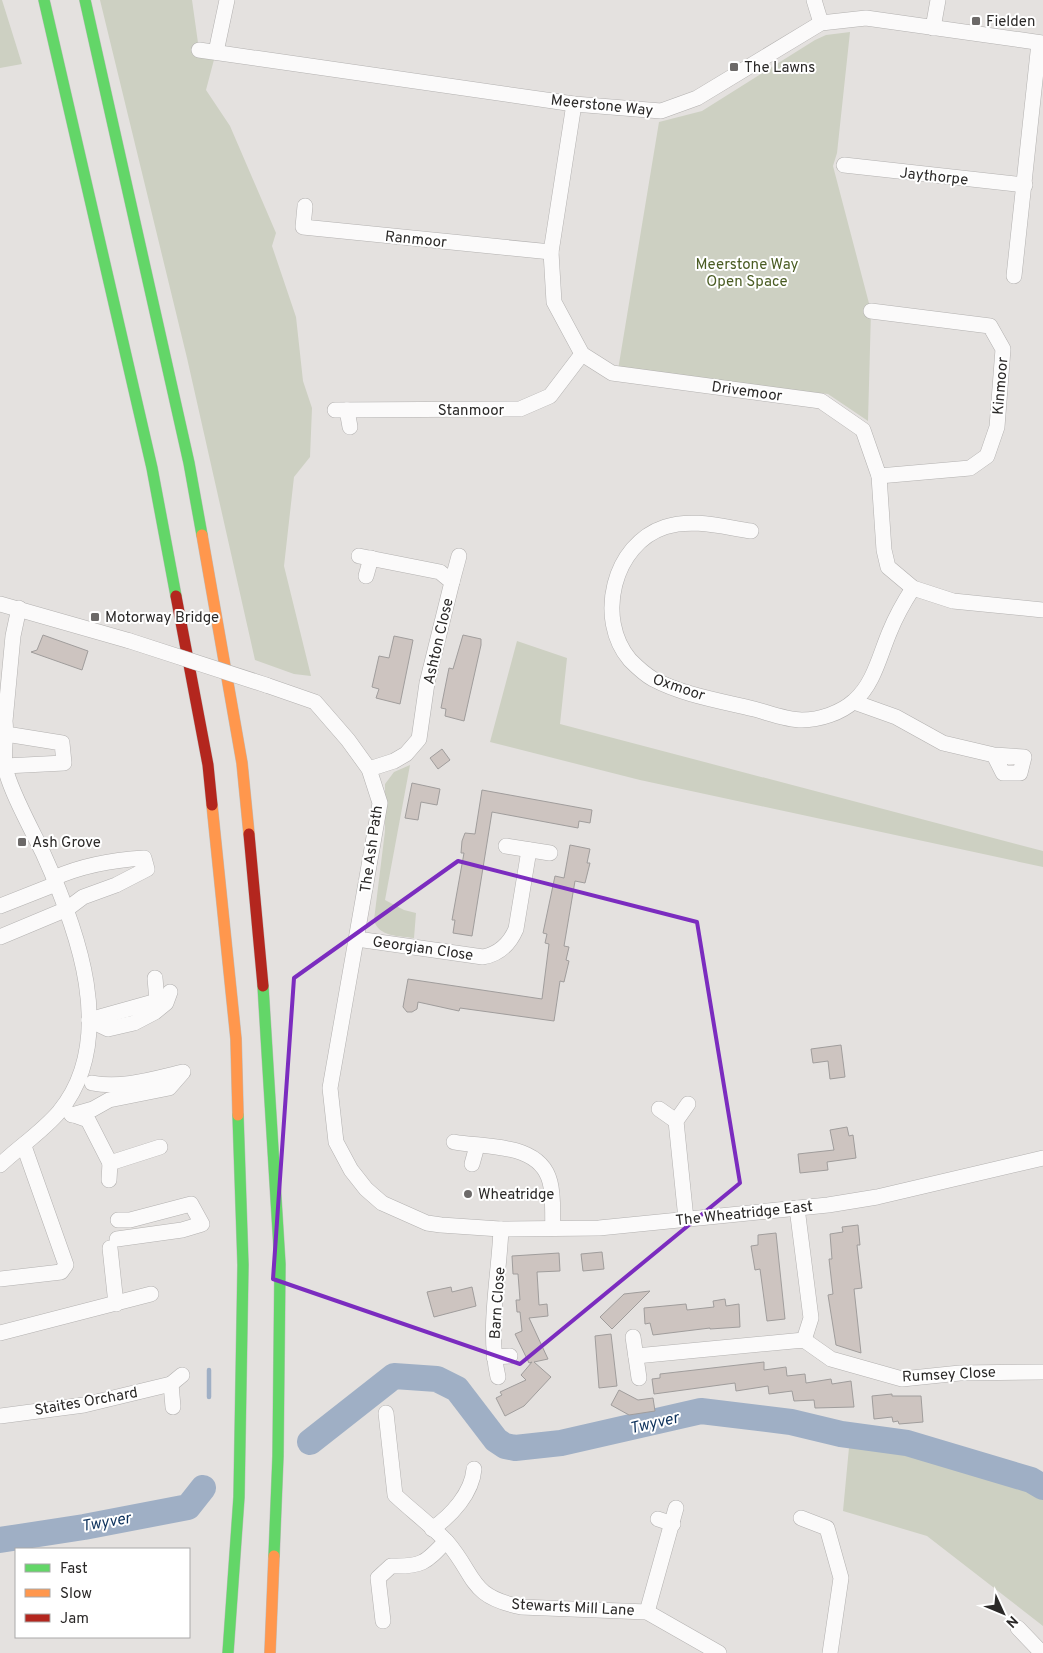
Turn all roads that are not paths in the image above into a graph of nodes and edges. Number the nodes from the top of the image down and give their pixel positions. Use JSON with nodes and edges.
{"nodes":[{"id":1,"x":44,"y":0,"type":"edge"},
{"id":2,"x":85,"y":0,"type":"edge"},
{"id":3,"x":227,"y":0,"type":"edge"},
{"id":4,"x":814,"y":0,"type":"edge"},
{"id":5,"x":938,"y":0,"type":"edge"},
{"id":6,"x":821,"y":23,"type":"junction"},
{"id":7,"x":933,"y":28,"type":"junction"},
{"id":8,"x":1041,"y":43,"type":"edge"},
{"id":9,"x":199,"y":50,"type":"dead end"},
{"id":10,"x":216,"y":52,"type":"junction"},
{"id":11,"x":574,"y":104,"type":"junction"},
{"id":12,"x":855,"y":171,"type":"dead end"},
{"id":13,"x":1025,"y":185,"type":"junction"},
{"id":14,"x":305,"y":206,"type":"dead end"},
{"id":15,"x":551,"y":252,"type":"junction"},
{"id":16,"x":1010,"y":267,"type":"dead end"},
{"id":17,"x":870,"y":311,"type":"dead end"},
{"id":18,"x":582,"y":354,"type":"junction"},
{"id":19,"x":350,"y":427,"type":"dead end"},
{"id":20,"x":879,"y":476,"type":"junction"},
{"id":21,"x":750,"y":531,"type":"dead end"},
{"id":22,"x":459,"y":556,"type":"dead end"},
{"id":23,"x":366,"y":576,"type":"dead end"},
{"id":24,"x":452,"y":582,"type":"junction"},
{"id":25,"x":913,"y":588,"type":"junction"},
{"id":26,"x":0,"y":604,"type":"edge"},
{"id":27,"x":18,"y":608,"type":"junction"},
{"id":28,"x":1043,"y":610,"type":"edge"},
{"id":29,"x":854,"y":702,"type":"junction"},
{"id":30,"x":3,"y":717,"type":"edge"},
{"id":31,"x":994,"y":755,"type":"dead end"},
{"id":32,"x":5,"y":766,"type":"junction"},
{"id":33,"x":369,"y":770,"type":"junction"},
{"id":34,"x":6,"y":786,"type":"edge"},
{"id":35,"x":506,"y":846,"type":"dead end"},
{"id":36,"x":529,"y":850,"type":"junction"},
{"id":37,"x":550,"y":853,"type":"dead end"},
{"id":38,"x":55,"y":881,"type":"junction"},
{"id":39,"x":0,"y":906,"type":"edge"},
{"id":40,"x":67,"y":909,"type":"junction"},
{"id":41,"x":0,"y":937,"type":"edge"},
{"id":42,"x":357,"y":939,"type":"junction"},
{"id":43,"x":155,"y":978,"type":"dead end"},
{"id":44,"x":170,"y":992,"type":"dead end"},
{"id":45,"x":89,"y":1020,"type":"junction"},
{"id":46,"x":87,"y":1078,"type":"junction"},
{"id":47,"x":688,"y":1104,"type":"dead end"},
{"id":48,"x":659,"y":1110,"type":"dead end"},
{"id":49,"x":65,"y":1113,"type":"junction"},
{"id":50,"x":90,"y":1114,"type":"junction"},
{"id":51,"x":676,"y":1121,"type":"junction"},
{"id":52,"x":454,"y":1142,"type":"dead end"},
{"id":53,"x":477,"y":1146,"type":"junction"},
{"id":54,"x":160,"y":1147,"type":"dead end"},
{"id":55,"x":25,"y":1149,"type":"dead end"},
{"id":56,"x":1043,"y":1158,"type":"edge"},
{"id":57,"x":110,"y":1163,"type":"junction"},
{"id":58,"x":472,"y":1164,"type":"dead end"},
{"id":59,"x":0,"y":1165,"type":"edge"},
{"id":60,"x":108,"y":1180,"type":"dead end"},
{"id":61,"x":797,"y":1208,"type":"junction"},
{"id":62,"x":686,"y":1219,"type":"junction"},
{"id":63,"x":118,"y":1220,"type":"dead end"},
{"id":64,"x":441,"y":1225,"type":"joint"},
{"id":65,"x":552,"y":1228,"type":"junction"},
{"id":66,"x":501,"y":1229,"type":"junction"},
{"id":67,"x":0,"y":1279,"type":"edge"},
{"id":68,"x":152,"y":1294,"type":"dead end"},
{"id":69,"x":116,"y":1304,"type":"junction"},
{"id":70,"x":0,"y":1333,"type":"edge"},
{"id":71,"x":633,"y":1336,"type":"dead end"},
{"id":72,"x":804,"y":1340,"type":"junction"},
{"id":73,"x":510,"y":1356,"type":"dead end"},
{"id":74,"x":636,"y":1356,"type":"junction"},
{"id":75,"x":494,"y":1357,"type":"junction"},
{"id":76,"x":1043,"y":1372,"type":"edge"},
{"id":77,"x":498,"y":1377,"type":"dead end"},
{"id":78,"x":639,"y":1378,"type":"dead end"},
{"id":79,"x":174,"y":1407,"type":"dead end"},
{"id":80,"x":386,"y":1413,"type":"dead end"},
{"id":81,"x":0,"y":1416,"type":"edge"},
{"id":82,"x":474,"y":1468,"type":"dead end"},
{"id":83,"x":676,"y":1508,"type":"dead end"},
{"id":84,"x":801,"y":1518,"type":"dead end"},
{"id":85,"x":658,"y":1519,"type":"dead end"},
{"id":86,"x":673,"y":1524,"type":"junction"},
{"id":87,"x":432,"y":1529,"type":"junction"},
{"id":88,"x":446,"y":1541,"type":"junction"},
{"id":89,"x":647,"y":1612,"type":"junction"},
{"id":90,"x":383,"y":1621,"type":"dead end"},
{"id":91,"x":1018,"y":1628,"type":"dead end"},
{"id":92,"x":1035,"y":1650,"type":"edge"},
{"id":93,"x":228,"y":1653,"type":"edge"},
{"id":94,"x":270,"y":1653,"type":"edge"},
{"id":95,"x":716,"y":1653,"type":"edge"},
{"id":96,"x":830,"y":1653,"type":"edge"}],
"edges":[{"from":1,"to":93,"type":"highway"},
{"from":2,"to":94,"type":"highway"},
{"from":3,"to":10,"type":"street"},
{"from":4,"to":6,"type":"street"},
{"from":5,"to":7,"type":"street"},
{"from":6,"to":7,"type":"street","name":"Meerstone Way"},
{"from":6,"to":11,"type":"street","name":"Meerstone Way"},
{"from":7,"to":8,"type":"street","name":"Meerstone Way"},
{"from":8,"to":13,"type":"street"},
{"from":9,"to":10,"type":"street","name":"Meerstone Way"},
{"from":10,"to":11,"type":"street","name":"Meerstone Way"},
{"from":11,"to":15,"type":"street","name":"Drivemoor"},
{"from":12,"to":13,"type":"street","name":"Jaythorpe"},
{"from":13,"to":16,"type":"street"},
{"from":14,"to":15,"type":"street","name":"Ranmoor"},
{"from":15,"to":18,"type":"street","name":"Drivemoor"},
{"from":17,"to":20,"type":"street","name":"Kinmoor"},
{"from":18,"to":19,"type":"street","name":"Stanmoor"},
{"from":18,"to":20,"type":"street","name":"Drivemoor"},
{"from":20,"to":25,"type":"street","name":"Drivemoor"},
{"from":21,"to":29,"type":"street","name":"Oxmoor"},
{"from":22,"to":24,"type":"street"},
{"from":23,"to":24,"type":"street","name":"Ashton Close"},
{"from":24,"to":33,"type":"street","name":"Ashton Close"},
{"from":25,"to":28,"type":"street","name":"Drivemoor"},
{"from":25,"to":29,"type":"street","name":"Oxmoor"},
{"from":26,"to":27,"type":"street","name":"The Ash Path"},
{"from":27,"to":30,"type":"street"},
{"from":27,"to":33,"type":"street","name":"The Ash Path","bridge":true},
{"from":29,"to":31,"type":"street"},
{"from":30,"to":32,"type":"street"},
{"from":30,"to":32,"type":"street"},
{"from":32,"to":34,"type":"street"},
{"from":33,"to":42,"type":"street","name":"The Ash Path"},
{"from":34,"to":38,"type":"street"},
{"from":35,"to":36,"type":"street"},
{"from":36,"to":37,"type":"street"},
{"from":36,"to":42,"type":"street","name":"Georgian Close"},
{"from":38,"to":39,"type":"street"},
{"from":38,"to":40,"type":"street"},
{"from":38,"to":40,"type":"street"},
{"from":40,"to":41,"type":"street"},
{"from":40,"to":45,"type":"street"},
{"from":42,"to":64,"type":"street","name":"The Ash Path"},
{"from":43,"to":45,"type":"street"},
{"from":44,"to":45,"type":"street"},
{"from":45,"to":46,"type":"street"},
{"from":46,"to":49,"type":"street"},
{"from":46,"to":50,"type":"street"},
{"from":46,"to":50,"type":"street"},
{"from":47,"to":51,"type":"street"},
{"from":48,"to":51,"type":"street"},
{"from":49,"to":50,"type":"street"},
{"from":49,"to":59,"type":"street"},
{"from":50,"to":57,"type":"street"},
{"from":51,"to":62,"type":"street"},
{"from":52,"to":53,"type":"street"},
{"from":53,"to":58,"type":"street"},
{"from":53,"to":65,"type":"street"},
{"from":54,"to":57,"type":"street"},
{"from":55,"to":67,"type":"street"},
{"from":56,"to":61,"type":"street","name":"The Wheatridge East"},
{"from":57,"to":60,"type":"street"},
{"from":61,"to":62,"type":"street","name":"The Wheatridge East"},
{"from":61,"to":72,"type":"street"},
{"from":62,"to":65,"type":"street","name":"The Wheatridge East"},
{"from":63,"to":69,"type":"street"},
{"from":64,"to":66,"type":"street","name":"The Wheatridge East"},
{"from":65,"to":66,"type":"street","name":"The Wheatridge East"},
{"from":66,"to":75,"type":"street","name":"Barn Close"},
{"from":68,"to":69,"type":"street"},
{"from":69,"to":70,"type":"street"},
{"from":71,"to":74,"type":"street"},
{"from":72,"to":74,"type":"street"},
{"from":72,"to":76,"type":"street","name":"Rumsey Close"},
{"from":73,"to":75,"type":"street"},
{"from":74,"to":78,"type":"street"},
{"from":75,"to":77,"type":"street","name":"Barn Close"},
{"from":79,"to":81,"type":"street","name":"Staites Orchard"},
{"from":80,"to":87,"type":"street","name":"Stewarts Mill Lane"},
{"from":82,"to":87,"type":"street"},
{"from":83,"to":86,"type":"street"},
{"from":84,"to":96,"type":"street"},
{"from":85,"to":86,"type":"street"},
{"from":86,"to":89,"type":"street"},
{"from":87,"to":88,"type":"street","name":"Stewarts Mill Lane"},
{"from":88,"to":89,"type":"street","name":"Stewarts Mill Lane"},
{"from":88,"to":90,"type":"street"},
{"from":89,"to":95,"type":"street","name":"Stewarts Mill Lane"},
{"from":91,"to":92,"type":"street"}]}
